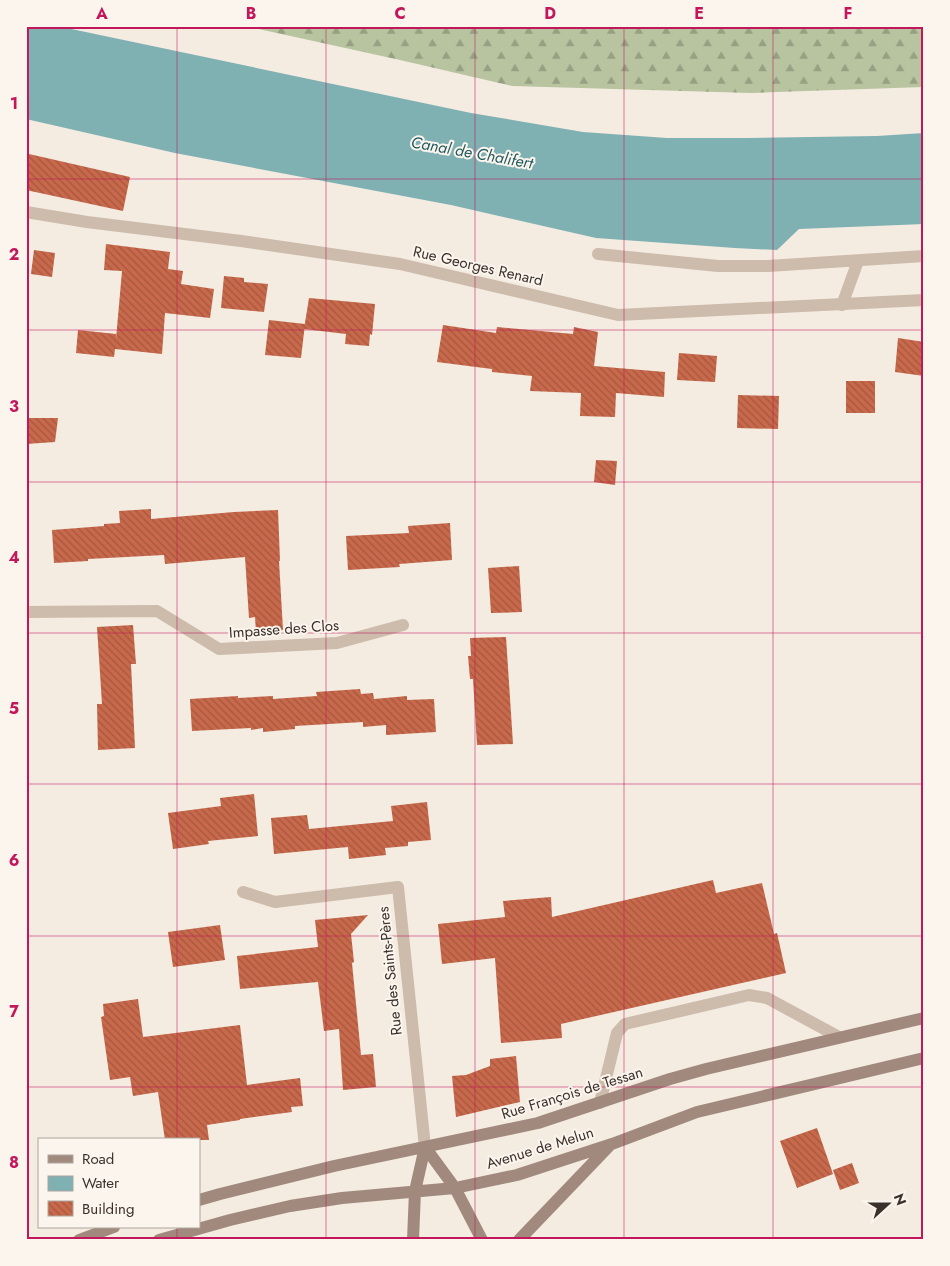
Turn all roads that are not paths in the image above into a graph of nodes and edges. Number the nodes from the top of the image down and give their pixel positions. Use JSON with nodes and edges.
{"nodes":[{"id":1,"x":26,"y":212,"type":"edge"},
{"id":2,"x":598,"y":254,"type":"dead end"},
{"id":3,"x":924,"y":256,"type":"edge"},
{"id":4,"x":858,"y":260,"type":"junction"},
{"id":5,"x":924,"y":300,"type":"edge"},
{"id":6,"x":842,"y":305,"type":"junction"},
{"id":7,"x":26,"y":612,"type":"edge"},
{"id":8,"x":403,"y":625,"type":"dead end"},
{"id":9,"x":243,"y":892,"type":"dead end"},
{"id":10,"x":924,"y":1018,"type":"edge"},
{"id":11,"x":839,"y":1037,"type":"junction"},
{"id":12,"x":924,"y":1058,"type":"edge"},
{"id":13,"x":600,"y":1103,"type":"junction"},
{"id":14,"x":612,"y":1144,"type":"junction"},
{"id":15,"x":425,"y":1147,"type":"junction"},
{"id":16,"x":455,"y":1188,"type":"junction"},
{"id":17,"x":415,"y":1191,"type":"junction"},
{"id":18,"x":200,"y":1200,"type":"edge"},
{"id":19,"x":111,"y":1228,"type":"edge"},
{"id":20,"x":79,"y":1240,"type":"edge"},
{"id":21,"x":159,"y":1240,"type":"edge"},
{"id":22,"x":413,"y":1240,"type":"edge"},
{"id":23,"x":482,"y":1240,"type":"edge"},
{"id":24,"x":519,"y":1240,"type":"edge"}],
"edges":[{"from":1,"to":6,"type":"street","name":"Rue Georges Renard"},
{"from":2,"to":4,"type":"street"},
{"from":3,"to":4,"type":"street"},
{"from":4,"to":6,"type":"street"},
{"from":5,"to":6,"type":"street","name":"Rue Georges Renard"},
{"from":7,"to":8,"type":"street","name":"Impasse des Clos"},
{"from":9,"to":15,"type":"street","name":"Rue des Saints-Pères"},
{"from":10,"to":11,"type":"main road","name":"Rue François de Tessan"},
{"from":11,"to":13,"type":"main road","name":"Rue François de Tessan"},
{"from":11,"to":13,"type":"street"},
{"from":12,"to":14,"type":"main road","name":"Avenue de Melun"},
{"from":13,"to":15,"type":"main road","name":"Rue François de Tessan"},
{"from":14,"to":16,"type":"main road","name":"Avenue de Melun"},
{"from":14,"to":24,"type":"main road"},
{"from":15,"to":16,"type":"main road"},
{"from":15,"to":17,"type":"main road"},
{"from":15,"to":18,"type":"main road","name":"Rue François de Tessan"},
{"from":16,"to":17,"type":"main road","name":"Avenue de Melun"},
{"from":16,"to":23,"type":"main road"},
{"from":17,"to":21,"type":"main road","name":"Avenue de Melun"},
{"from":17,"to":22,"type":"main road"},
{"from":19,"to":20,"type":"main road"}]}
